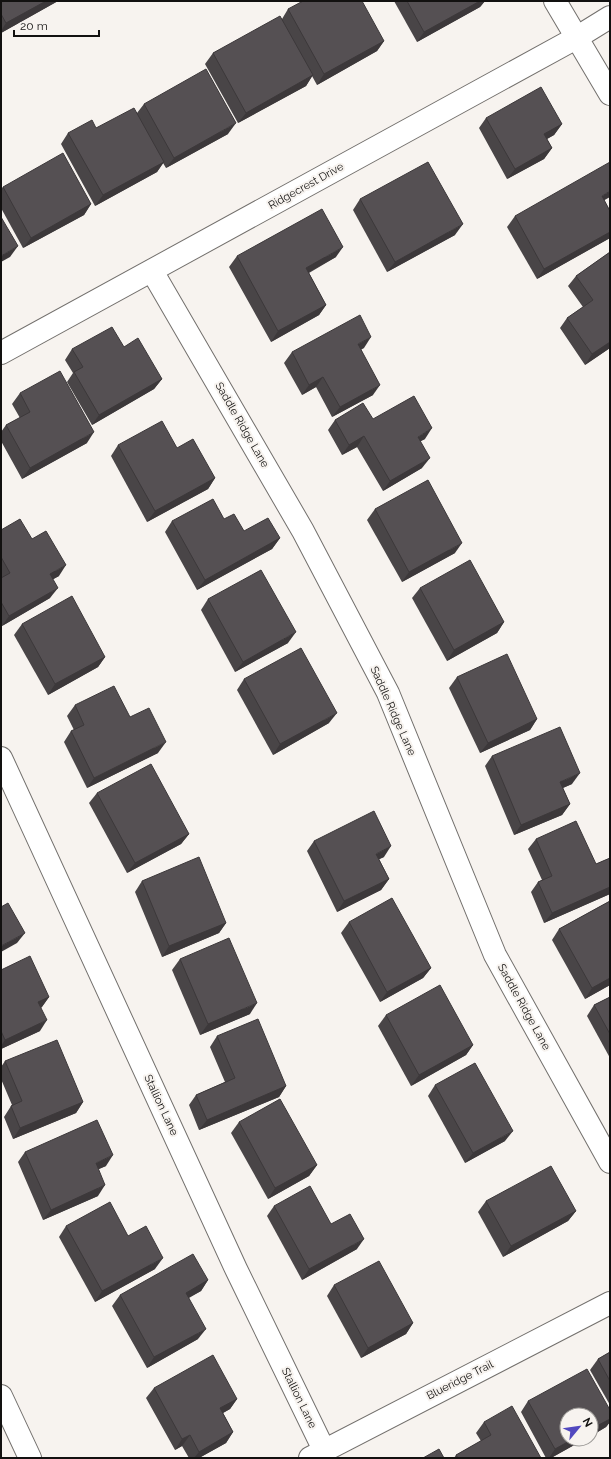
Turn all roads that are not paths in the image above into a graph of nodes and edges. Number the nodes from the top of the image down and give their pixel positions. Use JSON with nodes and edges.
{"nodes":[{"id":1,"x":554,"y":1,"type":"edge"},
{"id":2,"x":610,"y":17,"type":"edge"},
{"id":3,"x":576,"y":38,"type":"junction"},
{"id":4,"x":610,"y":94,"type":"edge"},
{"id":5,"x":152,"y":271,"type":"junction"},
{"id":6,"x":1,"y":353,"type":"edge"},
{"id":7,"x":1,"y":758,"type":"edge"},
{"id":8,"x":610,"y":1162,"type":"edge"},
{"id":9,"x":610,"y":1303,"type":"edge"},
{"id":10,"x":1,"y":1396,"type":"edge"},
{"id":11,"x":317,"y":1454,"type":"edge"},
{"id":12,"x":30,"y":1458,"type":"edge"}],
"edges":[{"from":1,"to":3,"type":"street"},
{"from":2,"to":3,"type":"street","name":"Ridgecrest Drive"},
{"from":3,"to":4,"type":"street"},
{"from":3,"to":5,"type":"street","name":"Ridgecrest Drive"},
{"from":5,"to":6,"type":"street","name":"Ridgecrest Drive"},
{"from":5,"to":8,"type":"street","name":"Saddle Ridge Lane"},
{"from":7,"to":11,"type":"street","name":"Stallion Lane"},
{"from":9,"to":11,"type":"street","name":"Blueridge Trail"},
{"from":10,"to":12,"type":"street"}]}
